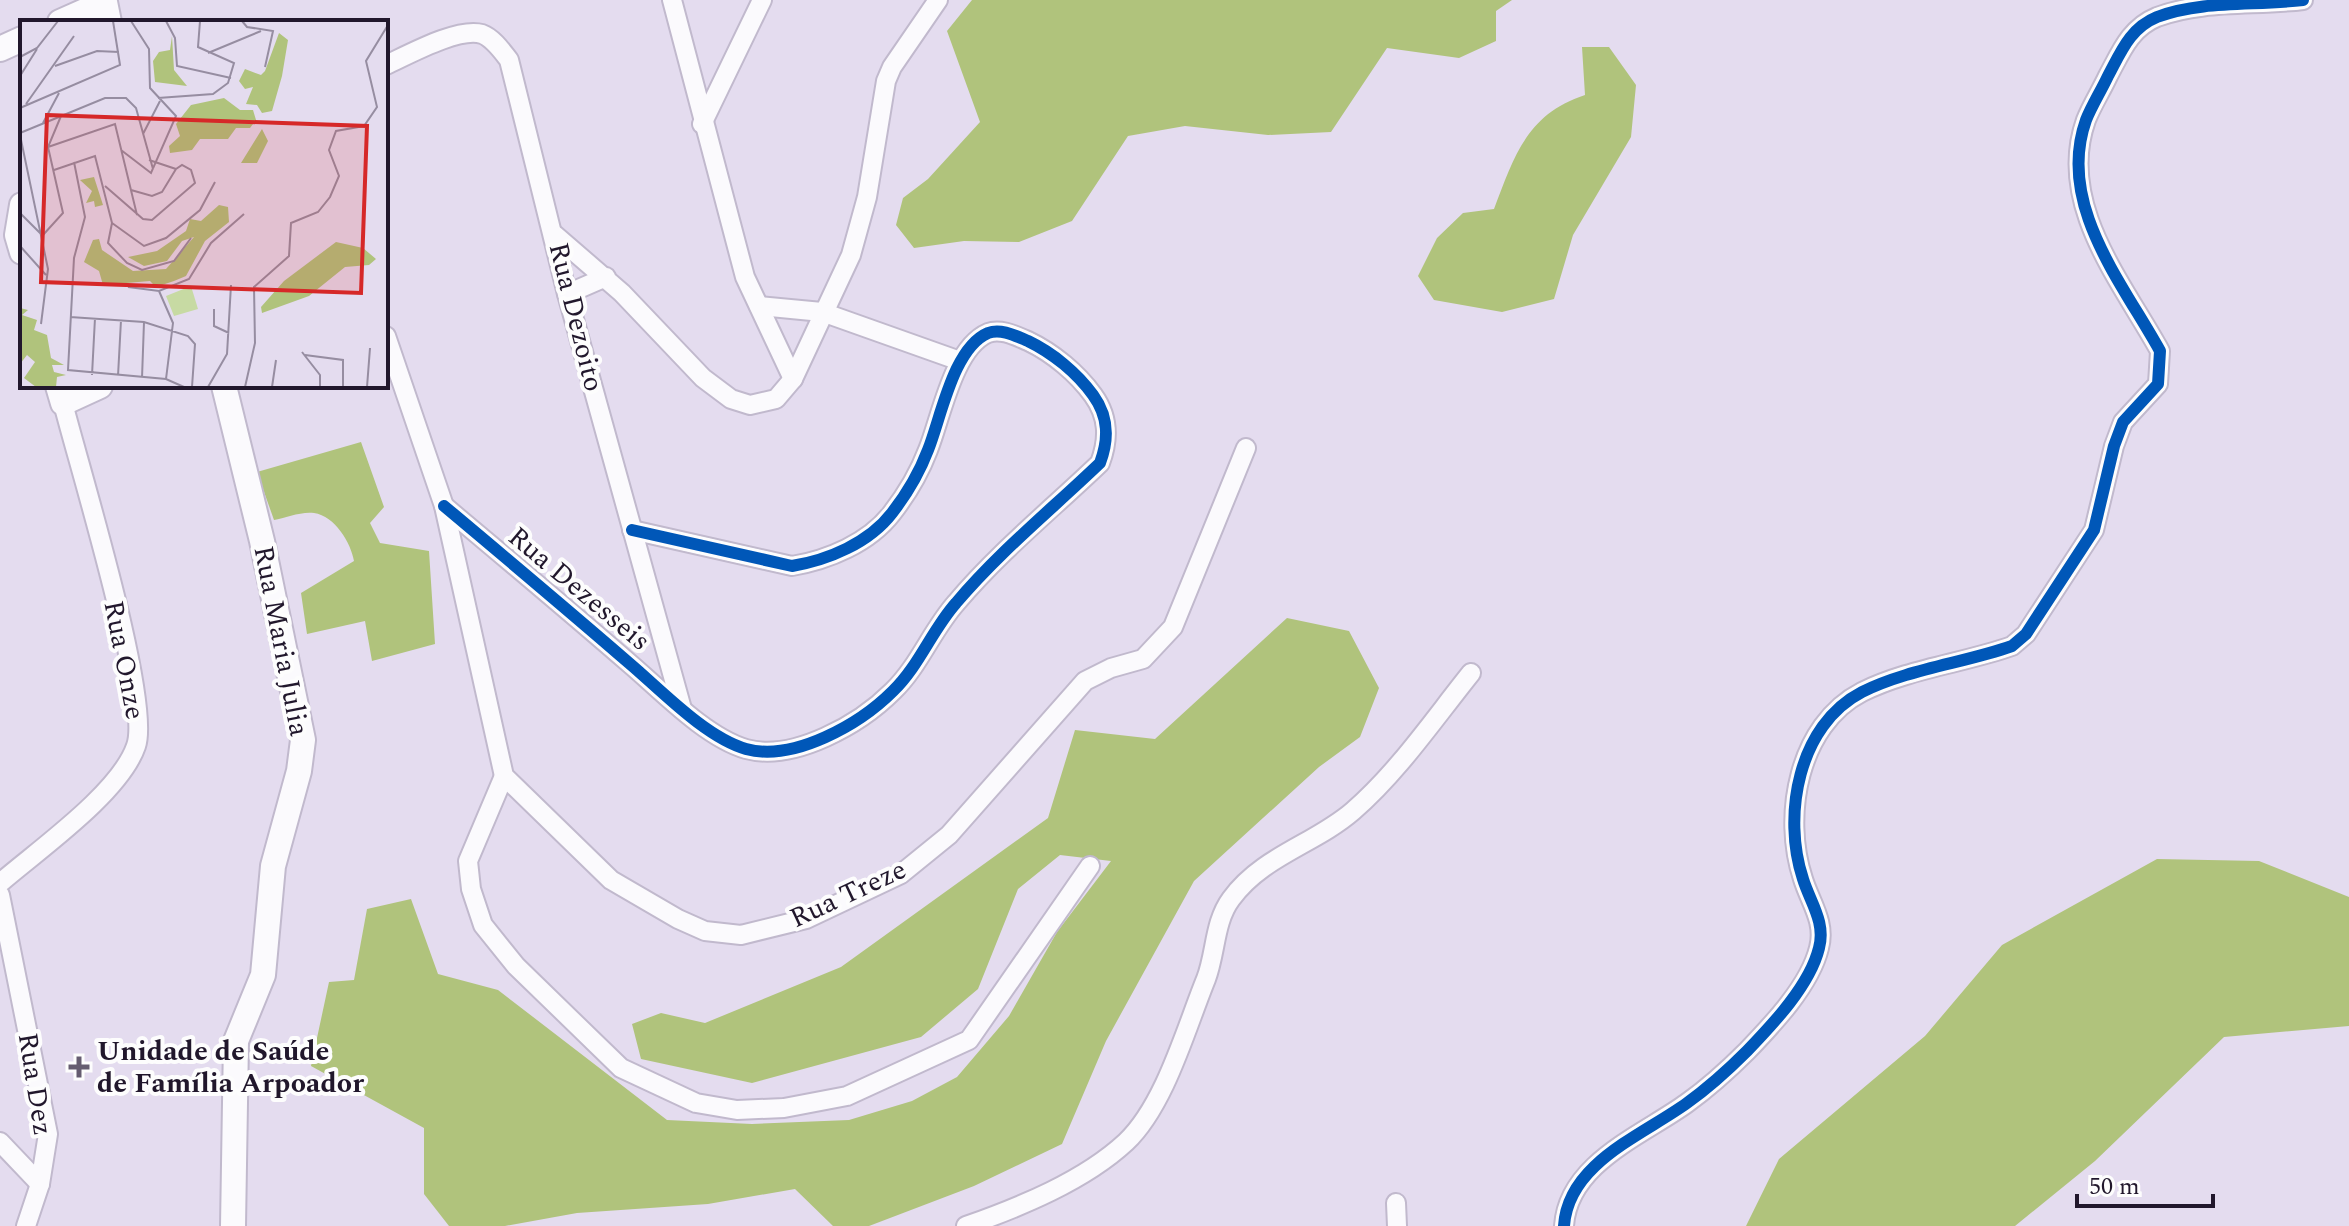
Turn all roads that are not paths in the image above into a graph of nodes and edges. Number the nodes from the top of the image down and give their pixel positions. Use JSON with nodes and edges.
{"nodes":[{"id":1,"x":672,"y":0,"type":"edge"},
{"id":2,"x":762,"y":0,"type":"edge"},
{"id":3,"x":938,"y":0,"type":"edge"},
{"id":4,"x":2303,"y":0,"type":"edge"},
{"id":5,"x":107,"y":8,"type":"edge"},
{"id":6,"x":67,"y":20,"type":"edge"},
{"id":7,"x":20,"y":40,"type":"edge"},
{"id":8,"x":0,"y":49,"type":"edge"},
{"id":9,"x":388,"y":64,"type":"edge"},
{"id":10,"x":702,"y":124,"type":"junction"},
{"id":11,"x":555,"y":235,"type":"junction"},
{"id":12,"x":606,"y":277,"type":"junction"},
{"id":13,"x":567,"y":294,"type":"junction"},
{"id":14,"x":759,"y":306,"type":"junction"},
{"id":15,"x":822,"y":312,"type":"junction"},
{"id":16,"x":388,"y":342,"type":"edge"},
{"id":17,"x":960,"y":361,"type":"junction"},
{"id":18,"x":793,"y":379,"type":"junction"},
{"id":19,"x":91,"y":388,"type":"edge"},
{"id":20,"x":224,"y":388,"type":"edge"},
{"id":21,"x":60,"y":395,"type":"edge"},
{"id":22,"x":1246,"y":448,"type":"dead end"},
{"id":23,"x":444,"y":506,"type":"junction"},
{"id":24,"x":632,"y":530,"type":"junction"},
{"id":25,"x":1471,"y":673,"type":"dead end"},
{"id":26,"x":682,"y":709,"type":"junction"},
{"id":27,"x":504,"y":776,"type":"junction"},
{"id":28,"x":1090,"y":866,"type":"dead end"},
{"id":29,"x":0,"y":883,"type":"edge"},
{"id":30,"x":0,"y":895,"type":"edge"},
{"id":31,"x":0,"y":1142,"type":"edge"},
{"id":32,"x":40,"y":1184,"type":"junction"},
{"id":33,"x":1396,"y":1203,"type":"dead end"},
{"id":34,"x":26,"y":1226,"type":"edge"},
{"id":35,"x":233,"y":1226,"type":"edge"},
{"id":36,"x":966,"y":1226,"type":"edge"},
{"id":37,"x":1397,"y":1226,"type":"edge"},
{"id":38,"x":1564,"y":1226,"type":"edge"}],
"edges":[{"from":1,"to":10,"type":"street"},
{"from":2,"to":10,"type":"street"},
{"from":3,"to":15,"type":"street"},
{"from":4,"to":38,"type":"street"},
{"from":5,"to":6,"type":"street"},
{"from":7,"to":8,"type":"street"},
{"from":9,"to":11,"type":"street","name":"Rua Dezoito"},
{"from":10,"to":14,"type":"street"},
{"from":11,"to":12,"type":"street"},
{"from":11,"to":13,"type":"street","name":"Rua Dezoito"},
{"from":12,"to":13,"type":"street"},
{"from":12,"to":18,"type":"street"},
{"from":13,"to":24,"type":"street","name":"Rua Dezoito"},
{"from":14,"to":15,"type":"street"},
{"from":14,"to":18,"type":"street"},
{"from":15,"to":17,"type":"street"},
{"from":15,"to":18,"type":"street"},
{"from":16,"to":23,"type":"street"},
{"from":17,"to":24,"type":"street"},
{"from":17,"to":26,"type":"street","name":"Rua Dezesseis"},
{"from":19,"to":21,"type":"street"},
{"from":20,"to":35,"type":"street","name":"Rua Maria Julia"},
{"from":21,"to":29,"type":"street","name":"Rua Onze"},
{"from":22,"to":27,"type":"street","name":"Rua Treze"},
{"from":23,"to":26,"type":"street","name":"Rua Dezesseis"},
{"from":23,"to":27,"type":"street"},
{"from":24,"to":26,"type":"street","name":"Rua Dezoito"},
{"from":25,"to":36,"type":"street"},
{"from":27,"to":28,"type":"street"},
{"from":30,"to":32,"type":"street","name":"Rua Dez"},
{"from":31,"to":32,"type":"street"},
{"from":32,"to":34,"type":"street","name":"Rua Dez"},
{"from":33,"to":37,"type":"street"}]}
